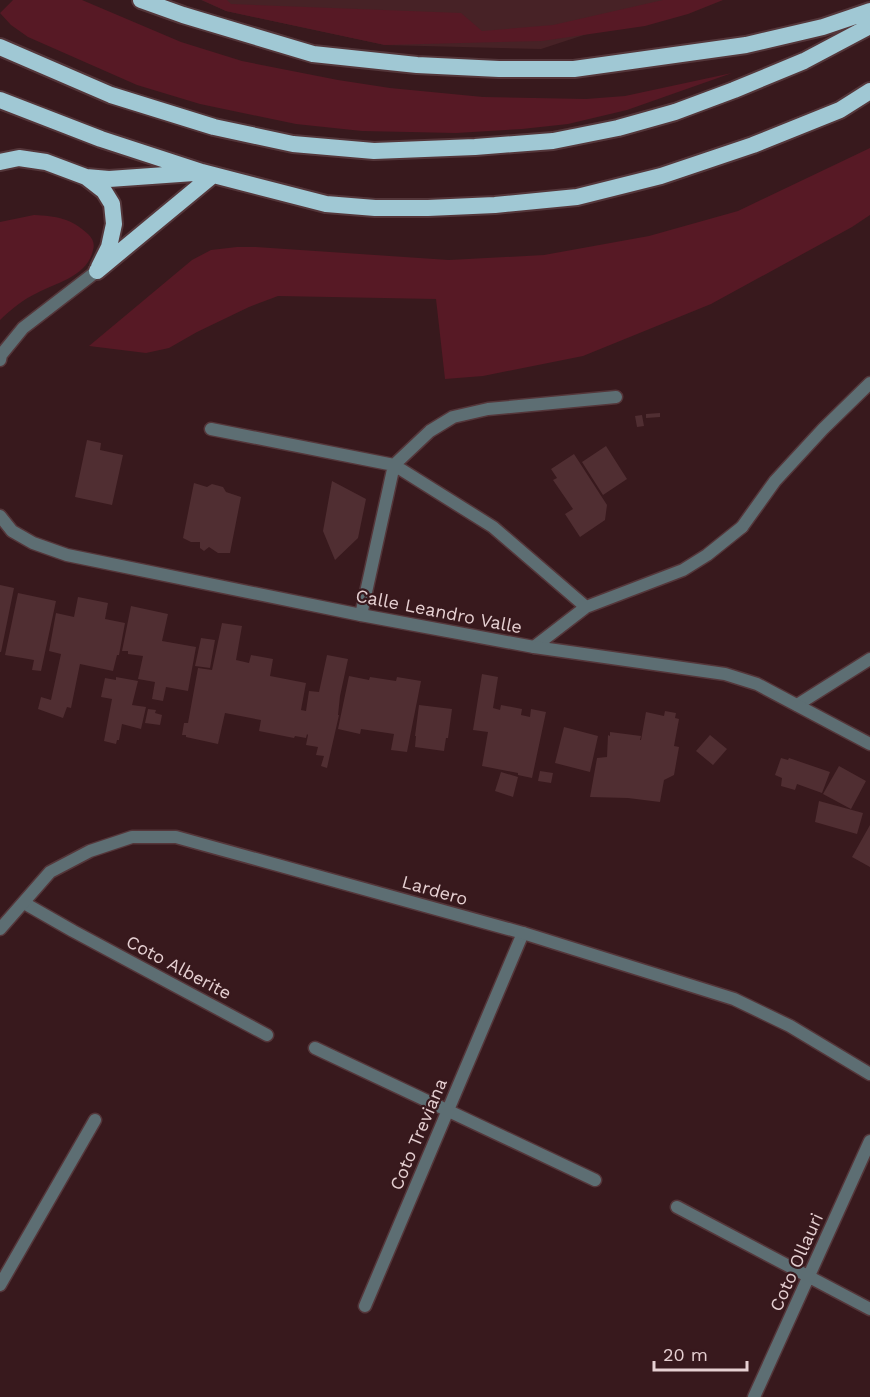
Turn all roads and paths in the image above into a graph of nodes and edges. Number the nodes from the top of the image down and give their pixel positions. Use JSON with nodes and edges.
{"nodes":[{"id":1,"x":141,"y":0,"type":"edge"},
{"id":2,"x":870,"y":11,"type":"edge"},
{"id":3,"x":870,"y":26,"type":"edge"},
{"id":4,"x":0,"y":47,"type":"edge"},
{"id":5,"x":870,"y":91,"type":"edge"},
{"id":6,"x":0,"y":100,"type":"edge"},
{"id":7,"x":0,"y":162,"type":"edge"},
{"id":8,"x":207,"y":174,"type":"junction"},
{"id":9,"x":86,"y":177,"type":"junction"},
{"id":10,"x":97,"y":271,"type":"junction"},
{"id":11,"x":0,"y":360,"type":"edge"},
{"id":12,"x":870,"y":383,"type":"edge"},
{"id":13,"x":616,"y":397,"type":"dead end"},
{"id":14,"x":211,"y":429,"type":"dead end"},
{"id":15,"x":394,"y":465,"type":"junction"},
{"id":16,"x":0,"y":516,"type":"edge"},
{"id":17,"x":586,"y":607,"type":"junction"},
{"id":18,"x":361,"y":615,"type":"junction"},
{"id":19,"x":534,"y":647,"type":"junction"},
{"id":20,"x":870,"y":659,"type":"edge"},
{"id":21,"x":797,"y":705,"type":"junction"},
{"id":22,"x":870,"y":744,"type":"edge"},
{"id":23,"x":24,"y":903,"type":"junction"},
{"id":24,"x":0,"y":929,"type":"edge"},
{"id":25,"x":523,"y":933,"type":"junction"},
{"id":26,"x":267,"y":1035,"type":"dead end"},
{"id":27,"x":315,"y":1048,"type":"dead end"},
{"id":28,"x":870,"y":1074,"type":"edge"},
{"id":29,"x":448,"y":1110,"type":"junction"},
{"id":30,"x":95,"y":1120,"type":"dead end"},
{"id":31,"x":870,"y":1141,"type":"edge"},
{"id":32,"x":595,"y":1180,"type":"dead end"},
{"id":33,"x":677,"y":1207,"type":"dead end"},
{"id":34,"x":808,"y":1277,"type":"junction"},
{"id":35,"x":0,"y":1285,"type":"edge"},
{"id":36,"x":365,"y":1306,"type":"dead end"},
{"id":37,"x":870,"y":1309,"type":"edge"},
{"id":38,"x":754,"y":1397,"type":"edge"}],
"edges":[{"from":1,"to":2,"type":"highway"},
{"from":3,"to":4,"type":"highway"},
{"from":5,"to":8,"type":"highway"},
{"from":6,"to":8,"type":"highway"},
{"from":7,"to":9,"type":"highway"},
{"from":8,"to":9,"type":"highway"},
{"from":8,"to":10,"type":"highway"},
{"from":9,"to":10,"type":"highway"},
{"from":10,"to":11,"type":"street"},
{"from":12,"to":17,"type":"street"},
{"from":13,"to":15,"type":"street"},
{"from":14,"to":15,"type":"street"},
{"from":15,"to":17,"type":"street"},
{"from":15,"to":18,"type":"street"},
{"from":16,"to":18,"type":"street","name":"Calle Leandro Valle"},
{"from":17,"to":19,"type":"street"},
{"from":18,"to":19,"type":"street","name":"Calle Leandro Valle"},
{"from":19,"to":21,"type":"street","name":"Calle Leandro Valle"},
{"from":20,"to":21,"type":"street"},
{"from":21,"to":22,"type":"street","name":"Calle Leandro Valle"},
{"from":23,"to":24,"type":"street","name":"Lardero"},
{"from":23,"to":25,"type":"street","name":"Lardero"},
{"from":23,"to":26,"type":"street","name":"Coto Alberite"},
{"from":25,"to":28,"type":"street","name":"Lardero"},
{"from":25,"to":29,"type":"street","name":"Coto Treviana"},
{"from":27,"to":29,"type":"street"},
{"from":29,"to":32,"type":"street"},
{"from":29,"to":36,"type":"street","name":"Coto Treviana"},
{"from":30,"to":35,"type":"street"},
{"from":31,"to":34,"type":"street","name":"Coto Ollauri"},
{"from":33,"to":34,"type":"street"},
{"from":34,"to":37,"type":"street"},
{"from":34,"to":38,"type":"street","name":"Coto Ollauri"}]}
